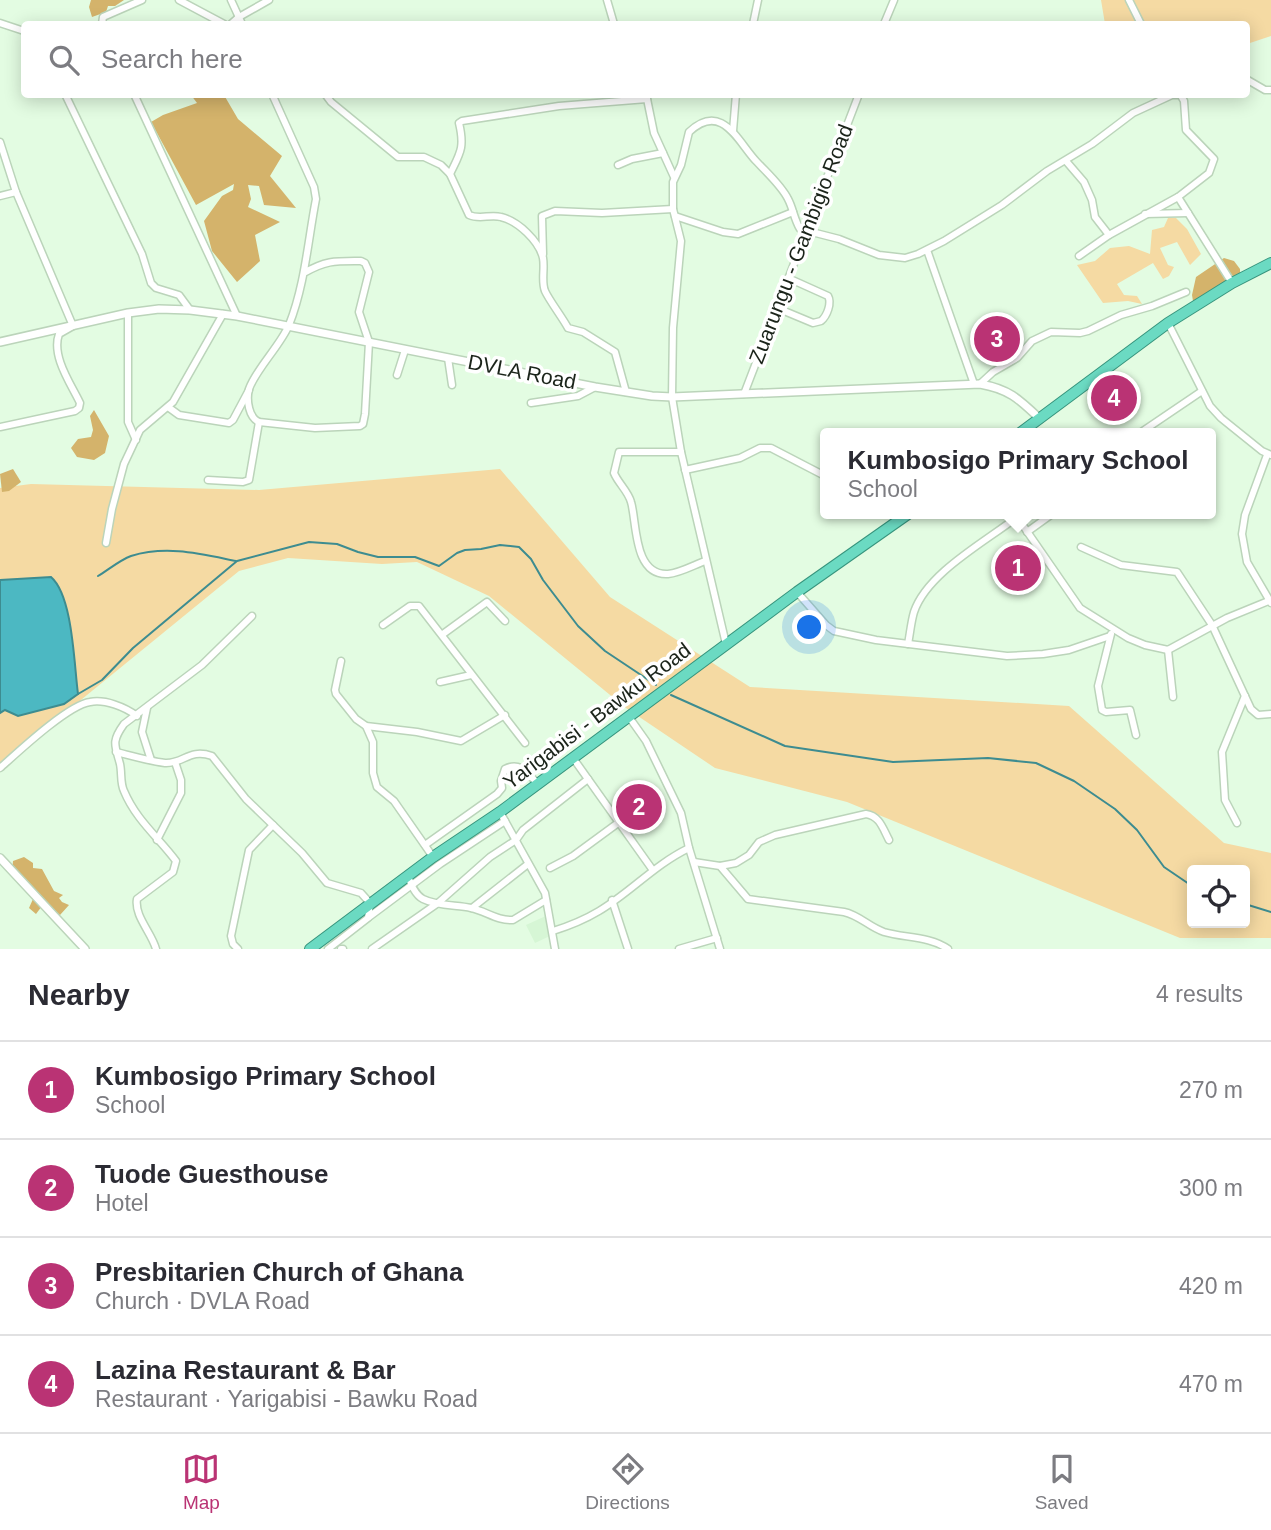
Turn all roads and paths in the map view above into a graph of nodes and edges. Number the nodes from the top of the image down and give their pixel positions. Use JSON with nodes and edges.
{"nodes":[{"id":1,"x":142,"y":0,"type":"edge"},
{"id":2,"x":179,"y":0,"type":"edge"},
{"id":3,"x":232,"y":0,"type":"edge"},
{"id":4,"x":269,"y":0,"type":"edge"},
{"id":5,"x":607,"y":0,"type":"edge"},
{"id":6,"x":758,"y":0,"type":"edge"},
{"id":7,"x":894,"y":0,"type":"edge"},
{"id":8,"x":1129,"y":0,"type":"edge"},
{"id":9,"x":239,"y":17,"type":"junction"},
{"id":10,"x":102,"y":21,"type":"edge"},
{"id":11,"x":218,"y":21,"type":"edge"},
{"id":12,"x":234,"y":21,"type":"edge"},
{"id":13,"x":241,"y":21,"type":"edge"},
{"id":14,"x":613,"y":21,"type":"edge"},
{"id":15,"x":754,"y":21,"type":"edge"},
{"id":16,"x":885,"y":21,"type":"edge"},
{"id":17,"x":1140,"y":21,"type":"edge"},
{"id":18,"x":0,"y":23,"type":"edge"},
{"id":19,"x":21,"y":30,"type":"edge"},
{"id":20,"x":1250,"y":81,"type":"edge"},
{"id":21,"x":1271,"y":90,"type":"edge"},
{"id":22,"x":67,"y":98,"type":"edge"},
{"id":23,"x":136,"y":98,"type":"edge"},
{"id":24,"x":274,"y":98,"type":"edge"},
{"id":25,"x":329,"y":98,"type":"edge"},
{"id":26,"x":636,"y":98,"type":"edge"},
{"id":27,"x":646,"y":98,"type":"edge"},
{"id":28,"x":736,"y":98,"type":"edge"},
{"id":29,"x":857,"y":98,"type":"edge"},
{"id":30,"x":1166,"y":98,"type":"edge"},
{"id":31,"x":1183,"y":98,"type":"edge"},
{"id":32,"x":733,"y":131,"type":"junction"},
{"id":33,"x":0,"y":142,"type":"edge"},
{"id":34,"x":663,"y":153,"type":"junction"},
{"id":35,"x":1066,"y":161,"type":"junction"},
{"id":36,"x":618,"y":164,"type":"dead end"},
{"id":37,"x":450,"y":174,"type":"junction"},
{"id":38,"x":674,"y":177,"type":"junction"},
{"id":39,"x":16,"y":192,"type":"junction"},
{"id":40,"x":0,"y":196,"type":"edge"},
{"id":41,"x":1178,"y":197,"type":"junction"},
{"id":42,"x":793,"y":212,"type":"junction"},
{"id":43,"x":674,"y":213,"type":"junction"},
{"id":44,"x":1188,"y":213,"type":"junction"},
{"id":45,"x":1143,"y":215,"type":"junction"},
{"id":46,"x":806,"y":230,"type":"junction"},
{"id":47,"x":1109,"y":234,"type":"junction"},
{"id":48,"x":927,"y":250,"type":"junction"},
{"id":49,"x":1079,"y":256,"type":"dead end"},
{"id":50,"x":543,"y":258,"type":"junction"},
{"id":51,"x":1271,"y":263,"type":"edge"},
{"id":52,"x":304,"y":273,"type":"junction"},
{"id":53,"x":788,"y":278,"type":"junction"},
{"id":54,"x":1232,"y":284,"type":"junction"},
{"id":55,"x":1186,"y":292,"type":"dead end"},
{"id":56,"x":776,"y":308,"type":"junction"},
{"id":57,"x":190,"y":310,"type":"junction"},
{"id":58,"x":128,"y":313,"type":"junction"},
{"id":59,"x":223,"y":314,"type":"junction"},
{"id":60,"x":237,"y":316,"type":"junction"},
{"id":61,"x":1168,"y":323,"type":"junction"},
{"id":62,"x":73,"y":326,"type":"junction"},
{"id":63,"x":288,"y":326,"type":"junction"},
{"id":64,"x":0,"y":342,"type":"edge"},
{"id":65,"x":369,"y":342,"type":"junction"},
{"id":66,"x":405,"y":350,"type":"junction"},
{"id":67,"x":448,"y":358,"type":"junction"},
{"id":68,"x":397,"y":375,"type":"dead end"},
{"id":69,"x":977,"y":384,"type":"junction"},
{"id":70,"x":452,"y":385,"type":"dead end"},
{"id":71,"x":595,"y":387,"type":"junction"},
{"id":72,"x":249,"y":390,"type":"junction"},
{"id":73,"x":1202,"y":391,"type":"junction"},
{"id":74,"x":626,"y":392,"type":"junction"},
{"id":75,"x":744,"y":394,"type":"junction"},
{"id":76,"x":672,"y":397,"type":"junction"},
{"id":77,"x":531,"y":403,"type":"dead end"},
{"id":78,"x":168,"y":407,"type":"junction"},
{"id":79,"x":1040,"y":419,"type":"junction"},
{"id":80,"x":260,"y":422,"type":"junction"},
{"id":81,"x":0,"y":427,"type":"edge"},
{"id":82,"x":1027,"y":428,"type":"edge"},
{"id":83,"x":1147,"y":428,"type":"edge"},
{"id":84,"x":136,"y":440,"type":"junction"},
{"id":85,"x":681,"y":452,"type":"junction"},
{"id":86,"x":1269,"y":455,"type":"edge"},
{"id":87,"x":685,"y":470,"type":"junction"},
{"id":88,"x":820,"y":473,"type":"edge"},
{"id":89,"x":208,"y":480,"type":"dead end"},
{"id":90,"x":898,"y":519,"type":"edge"},
{"id":91,"x":1011,"y":519,"type":"edge"},
{"id":92,"x":1019,"y":519,"type":"edge"},
{"id":93,"x":1045,"y":519,"type":"edge"},
{"id":94,"x":1027,"y":531,"type":"junction"},
{"id":95,"x":106,"y":543,"type":"dead end"},
{"id":96,"x":1082,"y":547,"type":"dead end"},
{"id":97,"x":705,"y":561,"type":"junction"},
{"id":98,"x":797,"y":592,"type":"junction"},
{"id":99,"x":1271,"y":602,"type":"edge"},
{"id":100,"x":252,"y":616,"type":"dead end"},
{"id":101,"x":505,"y":621,"type":"dead end"},
{"id":102,"x":383,"y":625,"type":"dead end"},
{"id":103,"x":1212,"y":625,"type":"junction"},
{"id":104,"x":1111,"y":632,"type":"junction"},
{"id":105,"x":443,"y":634,"type":"junction"},
{"id":106,"x":726,"y":644,"type":"junction"},
{"id":107,"x":908,"y":644,"type":"junction"},
{"id":108,"x":1168,"y":650,"type":"junction"},
{"id":109,"x":341,"y":661,"type":"dead end"},
{"id":110,"x":471,"y":675,"type":"junction"},
{"id":111,"x":440,"y":682,"type":"dead end"},
{"id":112,"x":1173,"y":696,"type":"dead end"},
{"id":113,"x":1245,"y":696,"type":"junction"},
{"id":114,"x":147,"y":708,"type":"junction"},
{"id":115,"x":1271,"y":714,"type":"edge"},
{"id":116,"x":505,"y":715,"type":"junction"},
{"id":117,"x":137,"y":716,"type":"junction"},
{"id":118,"x":629,"y":718,"type":"junction"},
{"id":119,"x":366,"y":726,"type":"junction"},
{"id":120,"x":1136,"y":735,"type":"dead end"},
{"id":121,"x":525,"y":743,"type":"dead end"},
{"id":122,"x":116,"y":752,"type":"junction"},
{"id":123,"x":573,"y":758,"type":"junction"},
{"id":124,"x":151,"y":760,"type":"junction"},
{"id":125,"x":175,"y":762,"type":"junction"},
{"id":126,"x":0,"y":768,"type":"edge"},
{"id":127,"x":587,"y":779,"type":"junction"},
{"id":128,"x":537,"y":783,"type":"junction"},
{"id":129,"x":502,"y":788,"type":"junction"},
{"id":130,"x":514,"y":801,"type":"junction"},
{"id":131,"x":502,"y":817,"type":"junction"},
{"id":132,"x":618,"y":823,"type":"junction"},
{"id":133,"x":1237,"y":823,"type":"dead end"},
{"id":134,"x":273,"y":825,"type":"junction"},
{"id":135,"x":157,"y":840,"type":"junction"},
{"id":136,"x":516,"y":840,"type":"junction"},
{"id":137,"x":889,"y":840,"type":"dead end"},
{"id":138,"x":425,"y":845,"type":"junction"},
{"id":139,"x":689,"y":848,"type":"junction"},
{"id":140,"x":433,"y":857,"type":"junction"},
{"id":141,"x":0,"y":858,"type":"edge"},
{"id":142,"x":694,"y":862,"type":"junction"},
{"id":143,"x":528,"y":864,"type":"junction"},
{"id":144,"x":720,"y":866,"type":"junction"},
{"id":145,"x":9,"y":867,"type":"junction"},
{"id":146,"x":550,"y":868,"type":"dead end"},
{"id":147,"x":652,"y":869,"type":"junction"},
{"id":148,"x":0,"y":873,"type":"edge"},
{"id":149,"x":410,"y":881,"type":"junction"},
{"id":150,"x":547,"y":900,"type":"junction"},
{"id":151,"x":612,"y":900,"type":"junction"},
{"id":152,"x":370,"y":903,"type":"junction"},
{"id":153,"x":438,"y":903,"type":"junction"},
{"id":154,"x":472,"y":908,"type":"junction"},
{"id":155,"x":368,"y":918,"type":"junction"},
{"id":156,"x":553,"y":931,"type":"junction"},
{"id":157,"x":718,"y":943,"type":"edge"},
{"id":158,"x":339,"y":945,"type":"edge"},
{"id":159,"x":85,"y":949,"type":"edge"},
{"id":160,"x":156,"y":949,"type":"edge"},
{"id":161,"x":238,"y":949,"type":"edge"},
{"id":162,"x":310,"y":949,"type":"edge"},
{"id":163,"x":328,"y":949,"type":"edge"},
{"id":164,"x":372,"y":949,"type":"edge"},
{"id":165,"x":555,"y":949,"type":"edge"},
{"id":166,"x":628,"y":949,"type":"edge"},
{"id":167,"x":679,"y":949,"type":"edge"},
{"id":168,"x":728,"y":949,"type":"edge"},
{"id":169,"x":948,"y":949,"type":"edge"}],
"edges":[{"from":1,"to":10,"type":"street"},
{"from":2,"to":11,"type":"street"},
{"from":3,"to":9,"type":"street"},
{"from":4,"to":9,"type":"street"},
{"from":5,"to":14,"type":"street"},
{"from":6,"to":15,"type":"street"},
{"from":7,"to":16,"type":"street"},
{"from":8,"to":17,"type":"street"},
{"from":9,"to":12,"type":"street"},
{"from":9,"to":13,"type":"street"},
{"from":18,"to":19,"type":"street"},
{"from":20,"to":21,"type":"street"},
{"from":22,"to":57,"type":"street"},
{"from":23,"to":60,"type":"street"},
{"from":24,"to":52,"type":"street"},
{"from":25,"to":37,"type":"street"},
{"from":26,"to":37,"type":"street"},
{"from":27,"to":34,"type":"street"},
{"from":28,"to":32,"type":"street"},
{"from":29,"to":46,"type":"street","name":"Zuarungu - Gambigio Road"},
{"from":30,"to":35,"type":"street"},
{"from":31,"to":41,"type":"street"},
{"from":32,"to":38,"type":"street"},
{"from":32,"to":42,"type":"street"},
{"from":33,"to":39,"type":"street"},
{"from":34,"to":36,"type":"street"},
{"from":34,"to":38,"type":"street"},
{"from":35,"to":47,"type":"street"},
{"from":35,"to":48,"type":"street"},
{"from":37,"to":50,"type":"street"},
{"from":38,"to":43,"type":"street"},
{"from":39,"to":40,"type":"street"},
{"from":39,"to":62,"type":"street"},
{"from":41,"to":44,"type":"street"},
{"from":41,"to":45,"type":"street"},
{"from":42,"to":43,"type":"street"},
{"from":42,"to":46,"type":"street"},
{"from":43,"to":50,"type":"street"},
{"from":43,"to":76,"type":"street"},
{"from":44,"to":45,"type":"street"},
{"from":44,"to":54,"type":"street"},
{"from":45,"to":47,"type":"street"},
{"from":46,"to":48,"type":"street"},
{"from":46,"to":53,"type":"street","name":"Zuarungu - Gambigio Road"},
{"from":47,"to":49,"type":"street"},
{"from":48,"to":69,"type":"street"},
{"from":50,"to":74,"type":"street"},
{"from":51,"to":54,"type":"highway"},
{"from":52,"to":63,"type":"street"},
{"from":52,"to":65,"type":"street"},
{"from":53,"to":56,"type":"street","name":"Zuarungu - Gambigio Road"},
{"from":53,"to":56,"type":"street"},
{"from":54,"to":61,"type":"highway"},
{"from":55,"to":69,"type":"street"},
{"from":56,"to":75,"type":"street","name":"Zuarungu - Gambigio Road"},
{"from":57,"to":58,"type":"street","name":"DVLA Road"},
{"from":57,"to":59,"type":"street","name":"DVLA Road"},
{"from":58,"to":62,"type":"street","name":"DVLA Road"},
{"from":58,"to":84,"type":"street"},
{"from":59,"to":60,"type":"street","name":"DVLA Road"},
{"from":59,"to":78,"type":"street"},
{"from":60,"to":63,"type":"street","name":"DVLA Road"},
{"from":61,"to":73,"type":"street"},
{"from":61,"to":79,"type":"highway"},
{"from":62,"to":64,"type":"street","name":"DVLA Road"},
{"from":62,"to":81,"type":"street"},
{"from":63,"to":65,"type":"street","name":"DVLA Road"},
{"from":63,"to":72,"type":"street"},
{"from":65,"to":66,"type":"street","name":"DVLA Road"},
{"from":65,"to":80,"type":"street"},
{"from":66,"to":67,"type":"street","name":"DVLA Road"},
{"from":66,"to":68,"type":"street"},
{"from":67,"to":70,"type":"street"},
{"from":67,"to":71,"type":"street","name":"DVLA Road"},
{"from":69,"to":75,"type":"street","name":"DVLA Road"},
{"from":69,"to":79,"type":"street","name":"DVLA Road"},
{"from":71,"to":74,"type":"street","name":"DVLA Road"},
{"from":71,"to":77,"type":"street"},
{"from":72,"to":78,"type":"street"},
{"from":72,"to":80,"type":"street"},
{"from":73,"to":83,"type":"street"},
{"from":73,"to":86,"type":"street"},
{"from":74,"to":76,"type":"street","name":"DVLA Road"},
{"from":75,"to":76,"type":"street","name":"DVLA Road"},
{"from":76,"to":85,"type":"street"},
{"from":78,"to":84,"type":"street"},
{"from":79,"to":82,"type":"highway"},
{"from":80,"to":89,"type":"street"},
{"from":84,"to":95,"type":"street"},
{"from":85,"to":87,"type":"street"},
{"from":85,"to":97,"type":"street"},
{"from":86,"to":99,"type":"street"},
{"from":87,"to":88,"type":"street"},
{"from":87,"to":97,"type":"street"},
{"from":90,"to":98,"type":"highway","name":"Yarigabisi - Bawku Road"},
{"from":91,"to":107,"type":"street"},
{"from":92,"to":94,"type":"street"},
{"from":93,"to":94,"type":"street"},
{"from":94,"to":104,"type":"street"},
{"from":96,"to":103,"type":"street"},
{"from":97,"to":106,"type":"street"},
{"from":98,"to":106,"type":"highway","name":"Yarigabisi - Bawku Road"},
{"from":98,"to":107,"type":"street"},
{"from":99,"to":103,"type":"street"},
{"from":100,"to":114,"type":"street"},
{"from":101,"to":105,"type":"street"},
{"from":102,"to":105,"type":"street"},
{"from":103,"to":108,"type":"street"},
{"from":103,"to":113,"type":"street"},
{"from":104,"to":107,"type":"street"},
{"from":104,"to":108,"type":"street"},
{"from":104,"to":120,"type":"street"},
{"from":105,"to":110,"type":"street"},
{"from":106,"to":118,"type":"highway","name":"Yarigabisi - Bawku Road"},
{"from":108,"to":112,"type":"street"},
{"from":109,"to":119,"type":"street"},
{"from":110,"to":111,"type":"street"},
{"from":110,"to":116,"type":"street"},
{"from":113,"to":115,"type":"street"},
{"from":113,"to":133,"type":"street"},
{"from":114,"to":117,"type":"street"},
{"from":114,"to":124,"type":"street"},
{"from":116,"to":119,"type":"street"},
{"from":116,"to":121,"type":"street"},
{"from":117,"to":122,"type":"street"},
{"from":117,"to":126,"type":"street"},
{"from":118,"to":123,"type":"highway","name":"Yarigabisi - Bawku Road"},
{"from":118,"to":139,"type":"street"},
{"from":119,"to":138,"type":"street"},
{"from":122,"to":124,"type":"street"},
{"from":122,"to":135,"type":"street"},
{"from":123,"to":127,"type":"street"},
{"from":123,"to":128,"type":"highway","name":"Yarigabisi - Bawku Road"},
{"from":124,"to":125,"type":"street"},
{"from":125,"to":134,"type":"street"},
{"from":125,"to":135,"type":"street"},
{"from":127,"to":132,"type":"street"},
{"from":127,"to":136,"type":"street"},
{"from":128,"to":129,"type":"street"},
{"from":128,"to":130,"type":"highway","name":"Yarigabisi - Bawku Road"},
{"from":129,"to":130,"type":"street"},
{"from":129,"to":138,"type":"street"},
{"from":130,"to":131,"type":"highway","name":"Yarigabisi - Bawku Road"},
{"from":131,"to":136,"type":"street"},
{"from":131,"to":140,"type":"highway","name":"Yarigabisi - Bawku Road"},
{"from":131,"to":149,"type":"street"},
{"from":132,"to":146,"type":"street"},
{"from":132,"to":147,"type":"street"},
{"from":134,"to":152,"type":"street"},
{"from":134,"to":161,"type":"street"},
{"from":135,"to":160,"type":"street"},
{"from":136,"to":143,"type":"street"},
{"from":136,"to":153,"type":"street"},
{"from":137,"to":144,"type":"street"},
{"from":138,"to":140,"type":"street"},
{"from":139,"to":142,"type":"street"},
{"from":139,"to":147,"type":"street"},
{"from":140,"to":149,"type":"highway","name":"Yarigabisi - Bawku Road"},
{"from":141,"to":145,"type":"street"},
{"from":142,"to":144,"type":"street"},
{"from":142,"to":157,"type":"street"},
{"from":143,"to":150,"type":"street"},
{"from":143,"to":154,"type":"street"},
{"from":144,"to":169,"type":"street"},
{"from":145,"to":148,"type":"street"},
{"from":145,"to":159,"type":"street"},
{"from":147,"to":151,"type":"street"},
{"from":149,"to":152,"type":"highway","name":"Yarigabisi - Bawku Road"},
{"from":149,"to":153,"type":"street"},
{"from":149,"to":155,"type":"street"},
{"from":150,"to":154,"type":"street"},
{"from":150,"to":156,"type":"street"},
{"from":151,"to":156,"type":"street"},
{"from":151,"to":166,"type":"street"},
{"from":152,"to":155,"type":"street"},
{"from":152,"to":158,"type":"highway","name":"Yarigabisi - Bawku Road"},
{"from":153,"to":154,"type":"street"},
{"from":153,"to":164,"type":"street"},
{"from":155,"to":158,"type":"street"},
{"from":156,"to":165,"type":"street"},
{"from":157,"to":167,"type":"street"},
{"from":157,"to":168,"type":"street"},
{"from":158,"to":162,"type":"highway","name":"Yarigabisi - Bawku Road"},
{"from":158,"to":163,"type":"street"}]}
